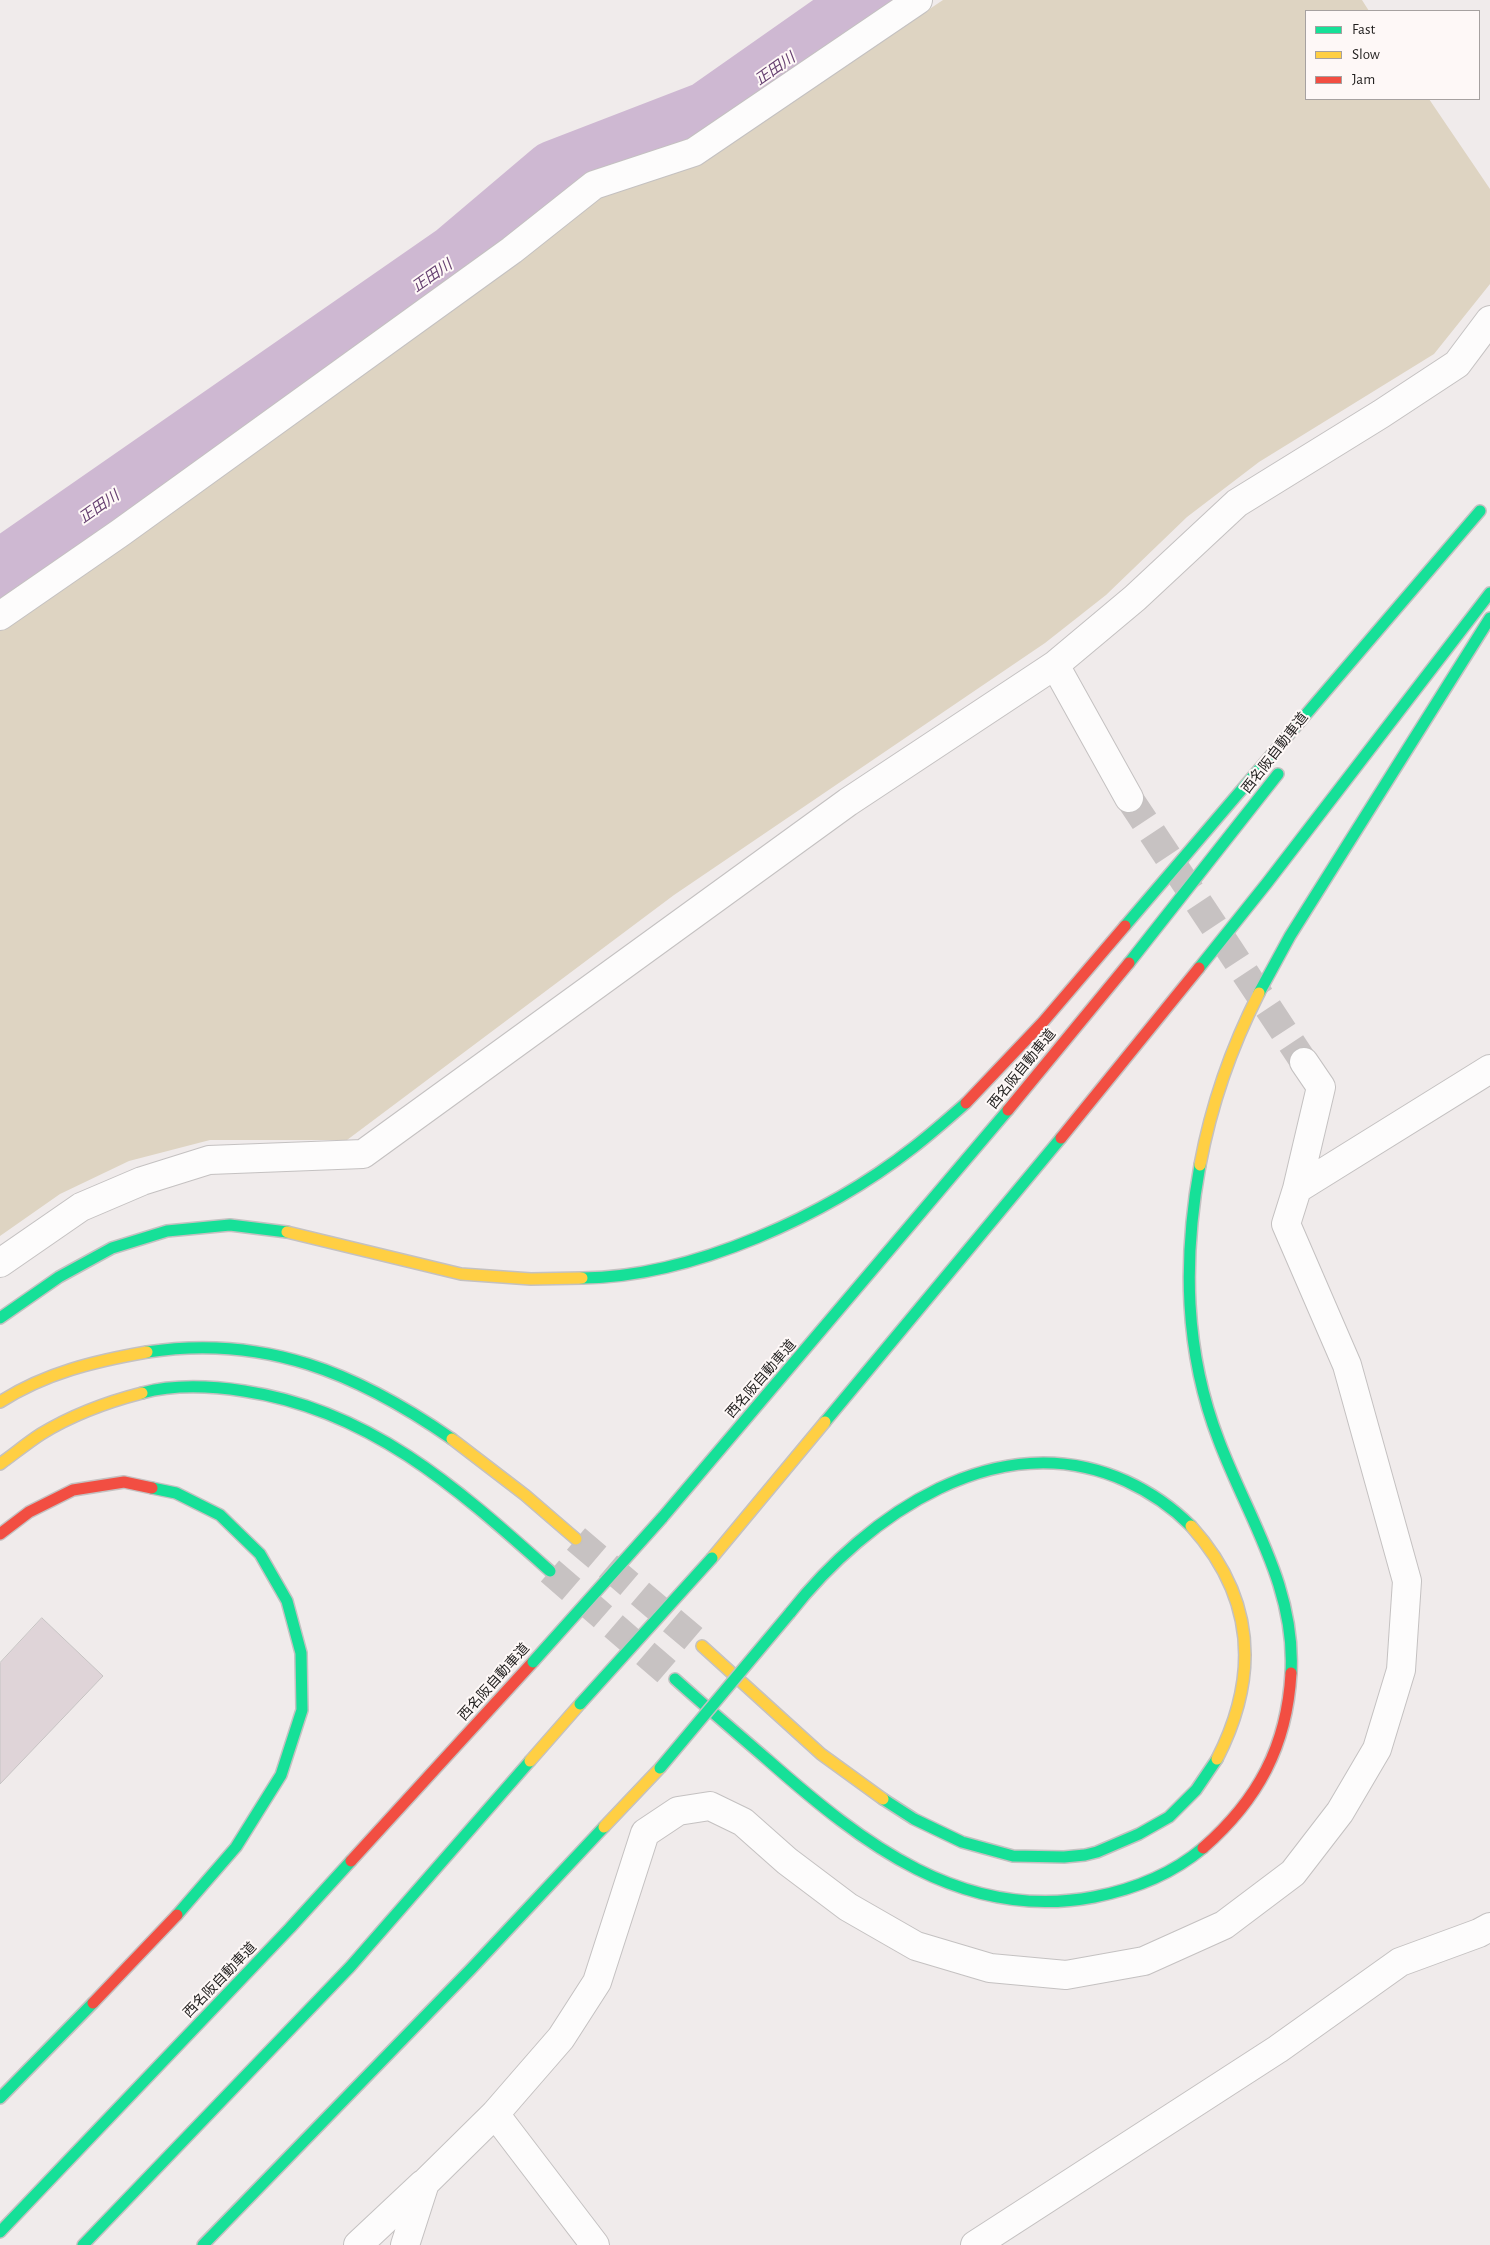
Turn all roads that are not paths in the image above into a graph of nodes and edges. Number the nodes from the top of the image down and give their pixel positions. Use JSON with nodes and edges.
{"nodes":[{"id":1,"x":918,"y":0,"type":"edge"},
{"id":2,"x":1490,"y":320,"type":"edge"},
{"id":3,"x":1490,"y":593,"type":"edge"},
{"id":4,"x":0,"y":616,"type":"edge"},
{"id":5,"x":1490,"y":618,"type":"edge"},
{"id":6,"x":1055,"y":665,"type":"junction"},
{"id":7,"x":1342,"y":690,"type":"dead end"},
{"id":8,"x":1282,"y":768,"type":"dead end"},
{"id":9,"x":1129,"y":798,"type":"tunnel mouth"},
{"id":10,"x":1304,"y":1062,"type":"tunnel mouth"},
{"id":11,"x":1490,"y":1069,"type":"edge"},
{"id":12,"x":1297,"y":1189,"type":"junction"},
{"id":13,"x":0,"y":1263,"type":"edge"},
{"id":14,"x":0,"y":1318,"type":"edge"},
{"id":15,"x":0,"y":1402,"type":"edge"},
{"id":16,"x":0,"y":1464,"type":"edge"},
{"id":17,"x":0,"y":1534,"type":"edge"},
{"id":18,"x":576,"y":1539,"type":"tunnel mouth"},
{"id":19,"x":550,"y":1571,"type":"tunnel mouth"},
{"id":20,"x":702,"y":1646,"type":"tunnel mouth"},
{"id":21,"x":675,"y":1679,"type":"tunnel mouth"},
{"id":22,"x":1490,"y":1927,"type":"edge"},
{"id":23,"x":0,"y":2098,"type":"edge"},
{"id":24,"x":495,"y":2114,"type":"junction"},
{"id":25,"x":424,"y":2183,"type":"junction"},
{"id":26,"x":0,"y":2232,"type":"edge"},
{"id":27,"x":83,"y":2245,"type":"edge"},
{"id":28,"x":203,"y":2245,"type":"edge"},
{"id":29,"x":358,"y":2245,"type":"edge"},
{"id":30,"x":405,"y":2245,"type":"edge"},
{"id":31,"x":595,"y":2245,"type":"edge"},
{"id":32,"x":975,"y":2245,"type":"edge"}],
"edges":[{"from":1,"to":4,"type":"street"},
{"from":2,"to":6,"type":"street"},
{"from":3,"to":27,"type":"highway","bridge":true},
{"from":5,"to":21,"type":"highway"},
{"from":6,"to":9,"type":"street"},
{"from":6,"to":13,"type":"street"},
{"from":7,"to":14,"type":"highway"},
{"from":8,"to":26,"type":"highway","name":"西名阪自動車道","bridge":true},
{"from":10,"to":12,"type":"street"},
{"from":11,"to":12,"type":"street"},
{"from":12,"to":24,"type":"street"},
{"from":15,"to":18,"type":"highway"},
{"from":16,"to":19,"type":"highway"},
{"from":17,"to":23,"type":"highway"},
{"from":20,"to":28,"type":"highway","bridge":true},
{"from":22,"to":32,"type":"street"},
{"from":24,"to":25,"type":"street"},
{"from":24,"to":31,"type":"street"},
{"from":25,"to":29,"type":"street"},
{"from":25,"to":30,"type":"street"}]}
